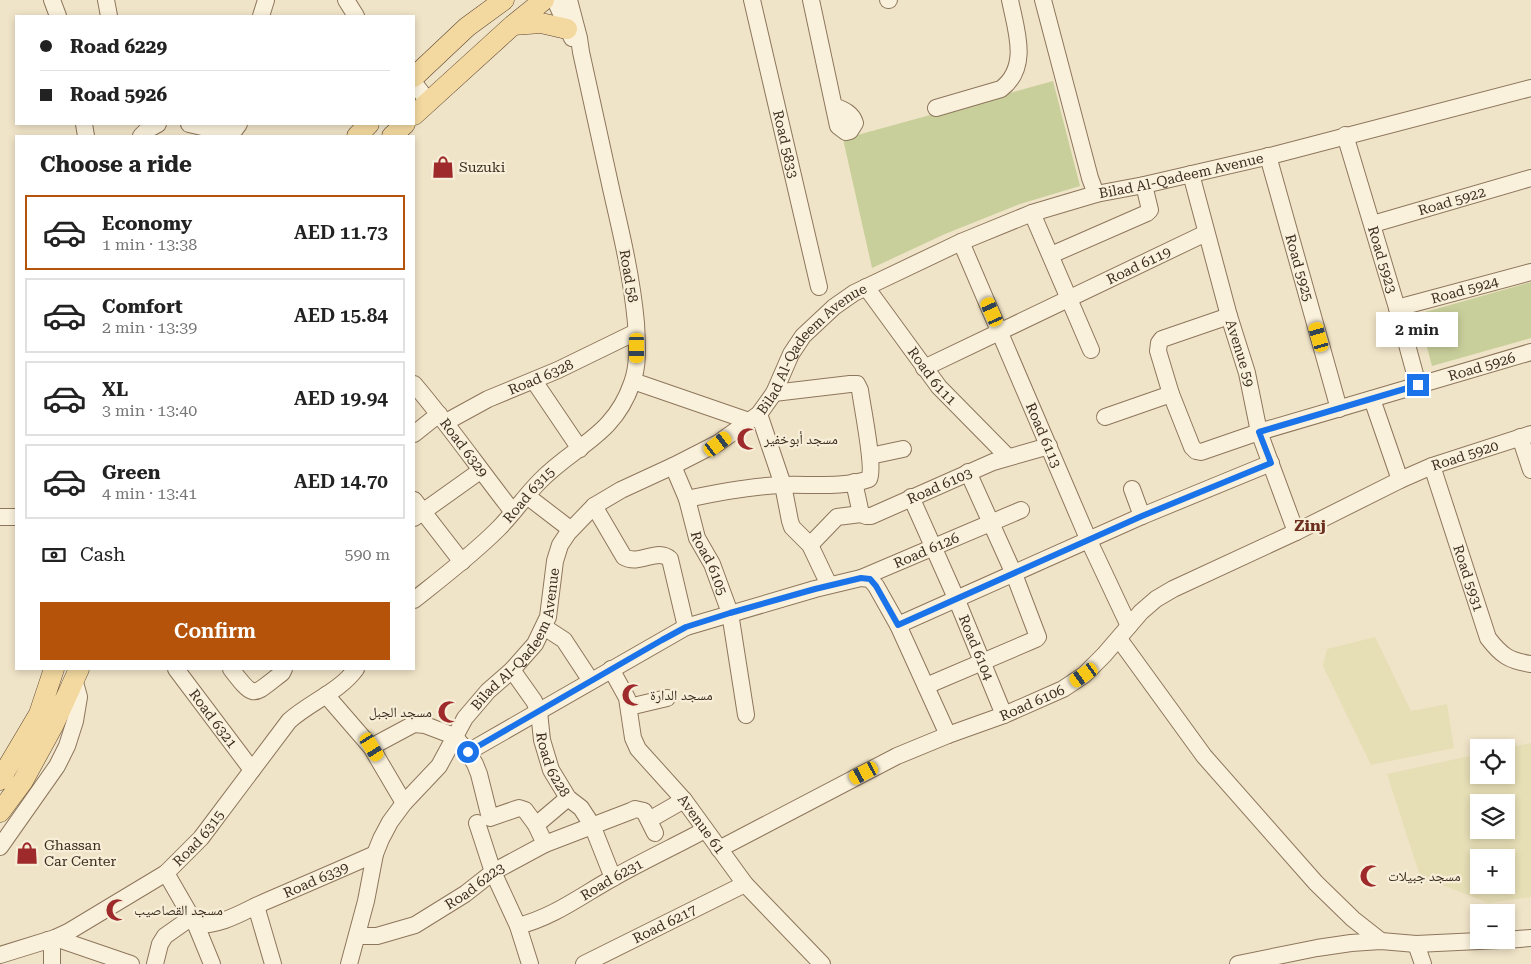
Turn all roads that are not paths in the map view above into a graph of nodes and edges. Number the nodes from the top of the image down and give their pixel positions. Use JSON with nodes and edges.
{"nodes":[{"id":1,"x":66,"y":0,"type":"edge"},
{"id":2,"x":106,"y":0,"type":"edge"},
{"id":3,"x":266,"y":0,"type":"edge"},
{"id":4,"x":346,"y":0,"type":"edge"},
{"id":5,"x":504,"y":0,"type":"edge"},
{"id":6,"x":544,"y":0,"type":"edge"},
{"id":7,"x":555,"y":0,"type":"edge"},
{"id":8,"x":570,"y":0,"type":"edge"},
{"id":9,"x":752,"y":0,"type":"edge"},
{"id":10,"x":811,"y":0,"type":"edge"},
{"id":11,"x":1010,"y":0,"type":"edge"},
{"id":12,"x":1043,"y":0,"type":"edge"},
{"id":13,"x":56,"y":10,"type":"edge"},
{"id":14,"x":109,"y":15,"type":"edge"},
{"id":15,"x":261,"y":15,"type":"edge"},
{"id":16,"x":355,"y":15,"type":"edge"},
{"id":17,"x":513,"y":24,"type":"junction"},
{"id":18,"x":467,"y":27,"type":"junction"},
{"id":19,"x":567,"y":29,"type":"junction"},
{"id":20,"x":581,"y":52,"type":"junction"},
{"id":21,"x":415,"y":60,"type":"edge"},
{"id":22,"x":415,"y":76,"type":"edge"},
{"id":23,"x":1531,"y":88,"type":"edge"},
{"id":24,"x":415,"y":89,"type":"edge"},
{"id":25,"x":834,"y":106,"type":"dead end"},
{"id":26,"x":419,"y":107,"type":"edge"},
{"id":27,"x":936,"y":108,"type":"dead end"},
{"id":28,"x":156,"y":125,"type":"edge"},
{"id":29,"x":193,"y":125,"type":"edge"},
{"id":30,"x":238,"y":125,"type":"edge"},
{"id":31,"x":368,"y":125,"type":"edge"},
{"id":32,"x":404,"y":125,"type":"edge"},
{"id":33,"x":142,"y":135,"type":"edge"},
{"id":34,"x":359,"y":135,"type":"edge"},
{"id":35,"x":393,"y":135,"type":"edge"},
{"id":36,"x":1345,"y":135,"type":"junction"},
{"id":37,"x":1268,"y":156,"type":"junction"},
{"id":38,"x":1191,"y":174,"type":"junction"},
{"id":39,"x":1531,"y":178,"type":"edge"},
{"id":40,"x":1144,"y":185,"type":"junction"},
{"id":41,"x":1094,"y":195,"type":"junction"},
{"id":42,"x":1032,"y":213,"type":"junction"},
{"id":43,"x":1373,"y":224,"type":"junction"},
{"id":44,"x":1206,"y":232,"type":"junction"},
{"id":45,"x":961,"y":242,"type":"junction"},
{"id":46,"x":1050,"y":255,"type":"junction"},
{"id":47,"x":1531,"y":272,"type":"edge"},
{"id":48,"x":820,"y":287,"type":"dead end"},
{"id":49,"x":866,"y":287,"type":"junction"},
{"id":50,"x":1069,"y":298,"type":"junction"},
{"id":51,"x":1398,"y":308,"type":"junction"},
{"id":52,"x":1229,"y":316,"type":"junction"},
{"id":53,"x":1000,"y":330,"type":"junction"},
{"id":54,"x":636,"y":332,"type":"junction"},
{"id":55,"x":1092,"y":350,"type":"dead end"},
{"id":56,"x":1531,"y":352,"type":"edge"},
{"id":57,"x":924,"y":368,"type":"junction"},
{"id":58,"x":534,"y":381,"type":"junction"},
{"id":59,"x":633,"y":381,"type":"junction"},
{"id":60,"x":415,"y":385,"type":"edge"},
{"id":61,"x":1418,"y":385,"type":"junction"},
{"id":62,"x":774,"y":393,"type":"junction"},
{"id":63,"x":1171,"y":394,"type":"junction"},
{"id":64,"x":1372,"y":399,"type":"junction"},
{"id":65,"x":1339,"y":409,"type":"junction"},
{"id":66,"x":754,"y":417,"type":"junction"},
{"id":67,"x":1105,"y":417,"type":"dead end"},
{"id":68,"x":443,"y":418,"type":"junction"},
{"id":69,"x":1259,"y":432,"type":"junction"},
{"id":70,"x":415,"y":433,"type":"edge"},
{"id":71,"x":1526,"y":436,"type":"edge"},
{"id":72,"x":1049,"y":446,"type":"junction"},
{"id":73,"x":580,"y":449,"type":"junction"},
{"id":74,"x":903,"y":449,"type":"dead end"},
{"id":75,"x":870,"y":456,"type":"junction"},
{"id":76,"x":1008,"y":457,"type":"junction"},
{"id":77,"x":1271,"y":463,"type":"junction"},
{"id":78,"x":673,"y":466,"type":"junction"},
{"id":79,"x":1432,"y":466,"type":"junction"},
{"id":80,"x":1531,"y":470,"type":"edge"},
{"id":81,"x":480,"y":471,"type":"junction"},
{"id":82,"x":968,"y":472,"type":"junction"},
{"id":83,"x":1400,"y":480,"type":"junction"},
{"id":84,"x":858,"y":482,"type":"junction"},
{"id":85,"x":784,"y":485,"type":"junction"},
{"id":86,"x":1132,"y":489,"type":"dead end"},
{"id":87,"x":527,"y":496,"type":"junction"},
{"id":88,"x":911,"y":497,"type":"junction"},
{"id":89,"x":687,"y":499,"type":"junction"},
{"id":90,"x":594,"y":506,"type":"junction"},
{"id":91,"x":416,"y":510,"type":"edge"},
{"id":92,"x":1021,"y":510,"type":"dead end"},
{"id":93,"x":513,"y":512,"type":"junction"},
{"id":94,"x":861,"y":514,"type":"junction"},
{"id":95,"x":1142,"y":516,"type":"junction"},
{"id":96,"x":15,"y":517,"type":"edge"},
{"id":97,"x":0,"y":518,"type":"edge"},
{"id":98,"x":990,"y":522,"type":"junction"},
{"id":99,"x":570,"y":529,"type":"junction"},
{"id":100,"x":1296,"y":532,"type":"junction"},
{"id":101,"x":1088,"y":541,"type":"junction"},
{"id":102,"x":810,"y":545,"type":"junction"},
{"id":103,"x":933,"y":547,"type":"junction"},
{"id":104,"x":462,"y":562,"type":"junction"},
{"id":105,"x":1014,"y":574,"type":"junction"},
{"id":106,"x":861,"y":578,"type":"junction"},
{"id":107,"x":829,"y":585,"type":"junction"},
{"id":108,"x":956,"y":598,"type":"junction"},
{"id":109,"x":415,"y":599,"type":"edge"},
{"id":110,"x":730,"y":613,"type":"junction"},
{"id":111,"x":898,"y":625,"type":"junction"},
{"id":112,"x":686,"y":627,"type":"junction"},
{"id":113,"x":544,"y":628,"type":"junction"},
{"id":114,"x":1124,"y":633,"type":"junction"},
{"id":115,"x":982,"y":661,"type":"junction"},
{"id":116,"x":1531,"y":664,"type":"edge"},
{"id":117,"x":611,"y":669,"type":"junction"},
{"id":118,"x":54,"y":670,"type":"edge"},
{"id":119,"x":177,"y":670,"type":"edge"},
{"id":120,"x":232,"y":670,"type":"edge"},
{"id":121,"x":284,"y":670,"type":"edge"},
{"id":122,"x":355,"y":670,"type":"edge"},
{"id":123,"x":512,"y":670,"type":"junction"},
{"id":124,"x":77,"y":674,"type":"edge"},
{"id":125,"x":591,"y":681,"type":"junction"},
{"id":126,"x":926,"y":686,"type":"junction"},
{"id":127,"x":326,"y":695,"type":"junction"},
{"id":128,"x":667,"y":698,"type":"dead end"},
{"id":129,"x":629,"y":707,"type":"junction"},
{"id":130,"x":540,"y":712,"type":"junction"},
{"id":131,"x":746,"y":715,"type":"dead end"},
{"id":132,"x":1004,"y":716,"type":"junction"},
{"id":133,"x":948,"y":734,"type":"junction"},
{"id":134,"x":454,"y":736,"type":"junction"},
{"id":135,"x":372,"y":747,"type":"junction"},
{"id":136,"x":468,"y":752,"type":"junction"},
{"id":137,"x":252,"y":770,"type":"junction"},
{"id":138,"x":0,"y":780,"type":"edge"},
{"id":139,"x":568,"y":798,"type":"junction"},
{"id":140,"x":684,"y":800,"type":"junction"},
{"id":141,"x":404,"y":803,"type":"junction"},
{"id":142,"x":0,"y":812,"type":"edge"},
{"id":143,"x":477,"y":822,"type":"dead end"},
{"id":144,"x":536,"y":825,"type":"junction"},
{"id":145,"x":592,"y":825,"type":"junction"},
{"id":146,"x":705,"y":830,"type":"junction"},
{"id":147,"x":545,"y":844,"type":"junction"},
{"id":148,"x":0,"y":847,"type":"edge"},
{"id":149,"x":720,"y":849,"type":"junction"},
{"id":150,"x":375,"y":854,"type":"junction"},
{"id":151,"x":493,"y":872,"type":"junction"},
{"id":152,"x":166,"y":873,"type":"junction"},
{"id":153,"x":613,"y":878,"type":"junction"},
{"id":154,"x":745,"y":884,"type":"junction"},
{"id":155,"x":256,"y":906,"type":"junction"},
{"id":156,"x":194,"y":921,"type":"junction"},
{"id":157,"x":518,"y":926,"type":"junction"},
{"id":158,"x":357,"y":936,"type":"junction"},
{"id":159,"x":1531,"y":938,"type":"edge"},
{"id":160,"x":52,"y":939,"type":"junction"},
{"id":161,"x":1515,"y":939,"type":"edge"},
{"id":162,"x":1381,"y":941,"type":"junction"},
{"id":163,"x":1470,"y":941,"type":"edge"},
{"id":164,"x":1416,"y":944,"type":"junction"},
{"id":165,"x":0,"y":955,"type":"edge"},
{"id":166,"x":1285,"y":959,"type":"edge"},
{"id":167,"x":52,"y":964,"type":"edge"},
{"id":168,"x":131,"y":964,"type":"edge"},
{"id":169,"x":155,"y":964,"type":"edge"},
{"id":170,"x":212,"y":964,"type":"edge"},
{"id":171,"x":273,"y":964,"type":"edge"},
{"id":172,"x":349,"y":964,"type":"edge"},
{"id":173,"x":530,"y":964,"type":"edge"},
{"id":174,"x":584,"y":964,"type":"edge"},
{"id":175,"x":822,"y":964,"type":"edge"},
{"id":176,"x":1238,"y":964,"type":"edge"},
{"id":177,"x":1423,"y":964,"type":"edge"}],
"edges":[{"from":1,"to":13,"type":"street"},
{"from":2,"to":14,"type":"street"},
{"from":3,"to":15,"type":"street"},
{"from":4,"to":16,"type":"street"},
{"from":5,"to":18,"type":"main road"},
{"from":6,"to":17,"type":"main road"},
{"from":7,"to":19,"type":"street","name":"Road 58"},
{"from":8,"to":20,"type":"street","name":"Road 58"},
{"from":9,"to":48,"type":"street","name":"Road 5833"},
{"from":10,"to":25,"type":"street"},
{"from":11,"to":27,"type":"street"},
{"from":12,"to":41,"type":"street"},
{"from":17,"to":19,"type":"main road"},
{"from":17,"to":26,"type":"main road"},
{"from":18,"to":21,"type":"main road"},
{"from":18,"to":22,"type":"main road"},
{"from":19,"to":20,"type":"street","name":"Road 58"},
{"from":20,"to":54,"type":"street","name":"Road 58"},
{"from":23,"to":36,"type":"street","name":"Bilad Al-Qadeem Avenue"},
{"from":24,"to":26,"type":"street"},
{"from":28,"to":33,"type":"street"},
{"from":29,"to":30,"type":"street"},
{"from":31,"to":34,"type":"main road"},
{"from":32,"to":35,"type":"main road"},
{"from":36,"to":37,"type":"street","name":"Bilad Al-Qadeem Avenue"},
{"from":36,"to":43,"type":"street","name":"Road 5923"},
{"from":37,"to":38,"type":"street","name":"Bilad Al-Qadeem Avenue"},
{"from":37,"to":65,"type":"street","name":"Road 5925"},
{"from":38,"to":40,"type":"street","name":"Bilad Al-Qadeem Avenue"},
{"from":38,"to":44,"type":"street","name":"Avenue 59"},
{"from":39,"to":43,"type":"street","name":"Road 5922"},
{"from":40,"to":41,"type":"street","name":"Bilad Al-Qadeem Avenue"},
{"from":40,"to":46,"type":"street"},
{"from":41,"to":42,"type":"street","name":"Bilad Al-Qadeem Avenue"},
{"from":42,"to":45,"type":"street","name":"Bilad Al-Qadeem Avenue"},
{"from":42,"to":46,"type":"street"},
{"from":43,"to":51,"type":"street","name":"Road 5923"},
{"from":44,"to":50,"type":"street","name":"Road 6119"},
{"from":44,"to":52,"type":"street","name":"Avenue 59"},
{"from":45,"to":49,"type":"street","name":"Bilad Al-Qadeem Avenue"},
{"from":45,"to":53,"type":"street","name":"Road 6113"},
{"from":46,"to":50,"type":"street"},
{"from":47,"to":51,"type":"street","name":"Road 5924"},
{"from":49,"to":57,"type":"street","name":"Road 6111"},
{"from":49,"to":62,"type":"street","name":"Bilad Al-Qadeem Avenue"},
{"from":50,"to":53,"type":"street","name":"Road 6119"},
{"from":50,"to":55,"type":"street"},
{"from":51,"to":61,"type":"street","name":"Road 5923"},
{"from":52,"to":63,"type":"street"},
{"from":52,"to":69,"type":"street","name":"Avenue 59"},
{"from":53,"to":57,"type":"street","name":"Road 6119"},
{"from":53,"to":72,"type":"street","name":"Road 6113"},
{"from":54,"to":58,"type":"street","name":"Road 6328"},
{"from":54,"to":59,"type":"street","name":"Road 58"},
{"from":56,"to":61,"type":"street","name":"Road 5926"},
{"from":57,"to":76,"type":"street","name":"Road 6111"},
{"from":58,"to":68,"type":"street","name":"Road 6328"},
{"from":58,"to":73,"type":"street"},
{"from":59,"to":66,"type":"street"},
{"from":59,"to":73,"type":"street","name":"Road 6315"},
{"from":60,"to":68,"type":"street","name":"Road 6329"},
{"from":61,"to":64,"type":"street","name":"Road 5926"},
{"from":62,"to":66,"type":"street","name":"Bilad Al-Qadeem Avenue"},
{"from":62,"to":75,"type":"street"},
{"from":63,"to":67,"type":"street"},
{"from":63,"to":69,"type":"street","name":"Road 5926"},
{"from":64,"to":65,"type":"street","name":"Road 5926"},
{"from":64,"to":83,"type":"street"},
{"from":65,"to":69,"type":"street","name":"Road 5926"},
{"from":66,"to":78,"type":"street","name":"Bilad Al-Qadeem Avenue"},
{"from":66,"to":85,"type":"street"},
{"from":68,"to":70,"type":"street","name":"Road 6328"},
{"from":68,"to":81,"type":"street","name":"Road 6329"},
{"from":69,"to":77,"type":"street","name":"Avenue 59"},
{"from":71,"to":79,"type":"street","name":"Road 5920"},
{"from":71,"to":80,"type":"street"},
{"from":72,"to":76,"type":"street","name":"Road 6103"},
{"from":72,"to":101,"type":"street","name":"Road 6113"},
{"from":73,"to":87,"type":"street","name":"Road 6315"},
{"from":74,"to":75,"type":"street"},
{"from":75,"to":84,"type":"street"},
{"from":76,"to":82,"type":"street","name":"Road 6103"},
{"from":77,"to":95,"type":"street"},
{"from":77,"to":100,"type":"street","name":"Avenue 59"},
{"from":78,"to":89,"type":"street","name":"Road 6105"},
{"from":78,"to":90,"type":"street","name":"Bilad Al-Qadeem Avenue"},
{"from":79,"to":83,"type":"street","name":"Road 5920"},
{"from":79,"to":116,"type":"street","name":"Road 5931"},
{"from":81,"to":91,"type":"street"},
{"from":81,"to":93,"type":"street","name":"Road 6329"},
{"from":82,"to":88,"type":"street","name":"Road 6103"},
{"from":82,"to":98,"type":"street"},
{"from":83,"to":100,"type":"street","name":"Road 6106"},
{"from":84,"to":85,"type":"street"},
{"from":84,"to":94,"type":"street"},
{"from":85,"to":89,"type":"street"},
{"from":85,"to":102,"type":"street"},
{"from":86,"to":95,"type":"street"},
{"from":87,"to":93,"type":"street","name":"Road 6315"},
{"from":87,"to":99,"type":"street"},
{"from":88,"to":94,"type":"street","name":"Road 6103"},
{"from":88,"to":103,"type":"street","name":"Road 6104"},
{"from":89,"to":110,"type":"street","name":"Road 6105"},
{"from":90,"to":99,"type":"street","name":"Bilad Al-Qadeem Avenue"},
{"from":90,"to":112,"type":"street"},
{"from":91,"to":104,"type":"street"},
{"from":92,"to":98,"type":"street","name":"Road 6126"},
{"from":93,"to":104,"type":"street","name":"Road 6315"},
{"from":94,"to":102,"type":"street","name":"Road 6103"},
{"from":95,"to":101,"type":"street"},
{"from":96,"to":97,"type":"street"},
{"from":98,"to":103,"type":"street","name":"Road 6126"},
{"from":98,"to":105,"type":"street"},
{"from":99,"to":113,"type":"street","name":"Bilad Al-Qadeem Avenue"},
{"from":100,"to":114,"type":"street","name":"Road 6106"},
{"from":101,"to":105,"type":"street"},
{"from":101,"to":114,"type":"street","name":"Road 6113"},
{"from":102,"to":107,"type":"street"},
{"from":103,"to":106,"type":"street","name":"Road 6126"},
{"from":103,"to":108,"type":"street","name":"Road 6104"},
{"from":104,"to":109,"type":"street","name":"Road 6315"},
{"from":105,"to":108,"type":"street"},
{"from":105,"to":115,"type":"street"},
{"from":106,"to":107,"type":"street","name":"Road 6126"},
{"from":106,"to":111,"type":"street"},
{"from":107,"to":110,"type":"street","name":"Road 6126"},
{"from":108,"to":111,"type":"street"},
{"from":108,"to":115,"type":"street","name":"Road 6104"},
{"from":110,"to":112,"type":"street","name":"Road 6126"},
{"from":110,"to":131,"type":"street","name":"Road 6105"},
{"from":111,"to":126,"type":"street"},
{"from":112,"to":117,"type":"street","name":"Road 6126"},
{"from":113,"to":123,"type":"street","name":"Bilad Al-Qadeem Avenue"},
{"from":113,"to":125,"type":"street"},
{"from":114,"to":132,"type":"street","name":"Road 6106"},
{"from":114,"to":162,"type":"street","name":"Road 6113"},
{"from":115,"to":126,"type":"street"},
{"from":115,"to":132,"type":"street","name":"Road 6104"},
{"from":117,"to":125,"type":"street","name":"Road 6126"},
{"from":117,"to":129,"type":"street","name":"Avenue 61"},
{"from":118,"to":138,"type":"main road"},
{"from":119,"to":137,"type":"street","name":"Road 6321"},
{"from":120,"to":121,"type":"street"},
{"from":122,"to":127,"type":"street","name":"Road 6315"},
{"from":123,"to":130,"type":"street","name":"Road 6228"},
{"from":123,"to":134,"type":"street","name":"Bilad Al-Qadeem Avenue"},
{"from":124,"to":142,"type":"main road"},
{"from":124,"to":148,"type":"street"},
{"from":125,"to":130,"type":"street","name":"Road 6126"},
{"from":126,"to":133,"type":"street"},
{"from":127,"to":135,"type":"street"},
{"from":127,"to":137,"type":"street","name":"Road 6315"},
{"from":128,"to":129,"type":"street"},
{"from":129,"to":140,"type":"street","name":"Avenue 61"},
{"from":130,"to":136,"type":"street","name":"Road 6126"},
{"from":130,"to":139,"type":"street","name":"Road 6228"},
{"from":132,"to":133,"type":"street","name":"Road 6106"},
{"from":133,"to":149,"type":"street","name":"Road 6106"},
{"from":134,"to":135,"type":"street"},
{"from":134,"to":136,"type":"street"},
{"from":134,"to":141,"type":"street","name":"Bilad Al-Qadeem Avenue"},
{"from":135,"to":141,"type":"street"},
{"from":136,"to":144,"type":"street"},
{"from":137,"to":152,"type":"street","name":"Road 6315"},
{"from":139,"to":144,"type":"street"},
{"from":139,"to":145,"type":"street","name":"Road 6228"},
{"from":140,"to":145,"type":"street","name":"Road 6223"},
{"from":140,"to":146,"type":"street","name":"Avenue 61"},
{"from":141,"to":150,"type":"street","name":"Bilad Al-Qadeem Avenue"},
{"from":143,"to":151,"type":"street"},
{"from":144,"to":147,"type":"street"},
{"from":145,"to":147,"type":"street","name":"Road 6223"},
{"from":145,"to":153,"type":"street"},
{"from":146,"to":149,"type":"street","name":"Avenue 61"},
{"from":146,"to":153,"type":"street","name":"Road 6231"},
{"from":147,"to":151,"type":"street","name":"Road 6223"},
{"from":149,"to":154,"type":"street","name":"Avenue 61"},
{"from":150,"to":155,"type":"street","name":"Road 6339"},
{"from":150,"to":158,"type":"street","name":"Bilad Al-Qadeem Avenue"},
{"from":151,"to":157,"type":"street"},
{"from":151,"to":158,"type":"street","name":"Road 6223"},
{"from":152,"to":156,"type":"street"},
{"from":152,"to":160,"type":"street","name":"Road 6315"},
{"from":153,"to":157,"type":"street","name":"Road 6231"},
{"from":154,"to":174,"type":"street","name":"Road 6217"},
{"from":154,"to":175,"type":"street","name":"Avenue 61"},
{"from":155,"to":156,"type":"street","name":"Road 6339"},
{"from":155,"to":171,"type":"street"},
{"from":156,"to":169,"type":"street"},
{"from":156,"to":170,"type":"street"},
{"from":157,"to":173,"type":"street"},
{"from":158,"to":172,"type":"street","name":"Bilad Al-Qadeem Avenue"},
{"from":159,"to":161,"type":"street"},
{"from":160,"to":165,"type":"street","name":"Road 6315"},
{"from":160,"to":167,"type":"street"},
{"from":160,"to":168,"type":"street"},
{"from":162,"to":164,"type":"street"},
{"from":162,"to":166,"type":"street"},
{"from":163,"to":164,"type":"street"},
{"from":164,"to":177,"type":"street"},
{"from":166,"to":176,"type":"street"}]}
